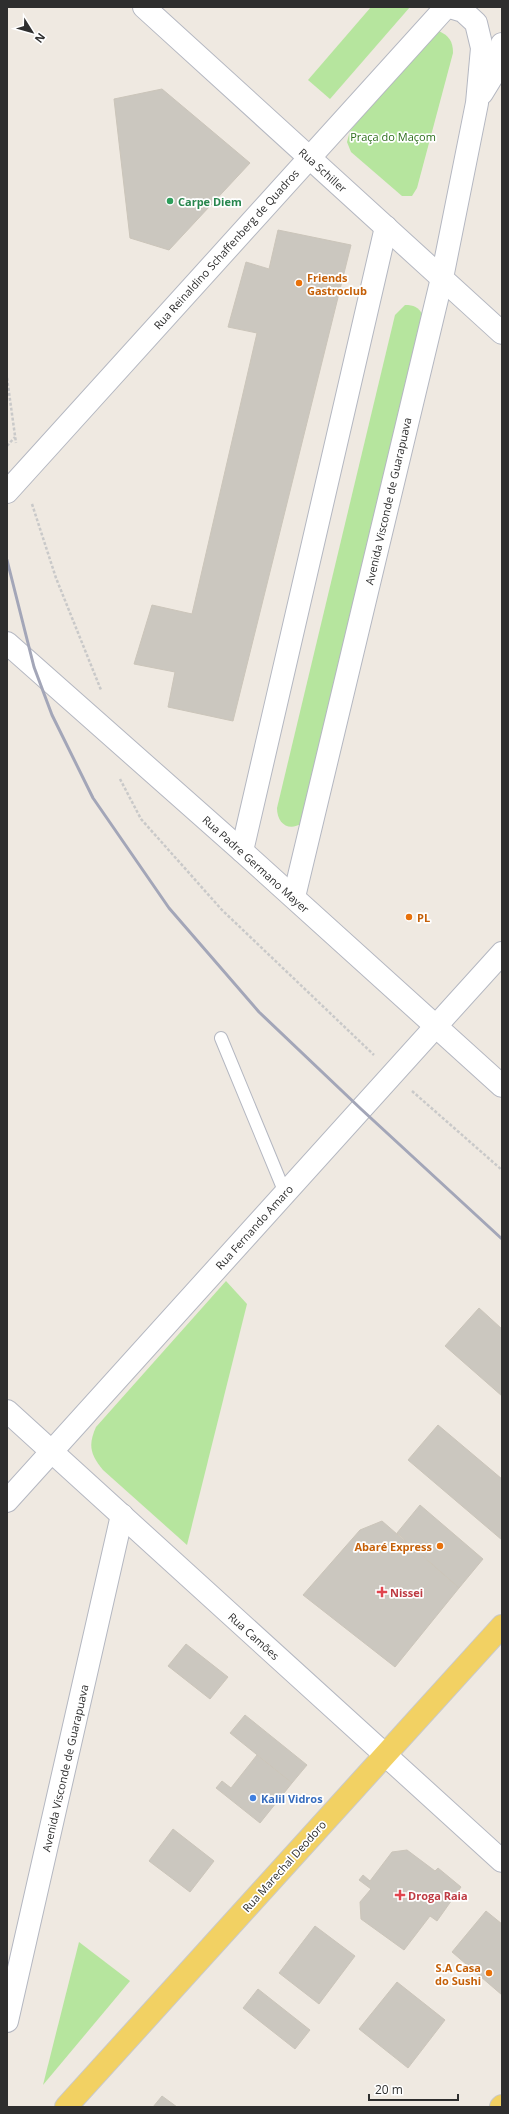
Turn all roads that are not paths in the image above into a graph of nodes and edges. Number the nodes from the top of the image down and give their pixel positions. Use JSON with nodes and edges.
{"nodes":[{"id":1,"x":144,"y":7,"type":"edge"},
{"id":2,"x":446,"y":7,"type":"edge"},
{"id":3,"x":450,"y":7,"type":"edge"},
{"id":4,"x":502,"y":44,"type":"edge"},
{"id":5,"x":477,"y":103,"type":"junction"},
{"id":6,"x":309,"y":158,"type":"junction"},
{"id":7,"x":386,"y":227,"type":"junction"},
{"id":8,"x":442,"y":278,"type":"junction"},
{"id":9,"x":502,"y":333,"type":"edge"},
{"id":10,"x":7,"y":492,"type":"edge"},
{"id":11,"x":7,"y":643,"type":"edge"},
{"id":12,"x":242,"y":851,"type":"junction"},
{"id":13,"x":294,"y":897,"type":"junction"},
{"id":14,"x":502,"y":953,"type":"edge"},
{"id":15,"x":435,"y":1026,"type":"junction"},
{"id":16,"x":222,"y":1038,"type":"dead end"},
{"id":17,"x":502,"y":1086,"type":"edge"},
{"id":18,"x":284,"y":1193,"type":"junction"},
{"id":19,"x":7,"y":1411,"type":"edge"},
{"id":20,"x":52,"y":1452,"type":"junction"},
{"id":21,"x":7,"y":1501,"type":"edge"},
{"id":22,"x":122,"y":1516,"type":"junction"},
{"id":23,"x":502,"y":1626,"type":"edge"},
{"id":24,"x":385,"y":1754,"type":"junction"},
{"id":25,"x":502,"y":1861,"type":"edge"},
{"id":26,"x":7,"y":2022,"type":"edge"},
{"id":27,"x":66,"y":2107,"type":"edge"}],
"edges":[{"from":1,"to":6,"type":"street","name":"Rua Schiller"},
{"from":2,"to":6,"type":"street","name":"Rua Reinaldino Schaffenberg de Quadros"},
{"from":3,"to":5,"type":"street","name":"Avenida Visconde de Guarapuava"},
{"from":4,"to":5,"type":"street","name":"Avenida Visconde de Guarapuava"},
{"from":5,"to":8,"type":"street","name":"Avenida Visconde de Guarapuava"},
{"from":6,"to":7,"type":"street","name":"Rua Schiller"},
{"from":6,"to":10,"type":"street","name":"Rua Reinaldino Schaffenberg de Quadros"},
{"from":7,"to":8,"type":"street","name":"Rua Schiller"},
{"from":7,"to":12,"type":"street"},
{"from":8,"to":9,"type":"street","name":"Rua Schiller"},
{"from":8,"to":13,"type":"street","name":"Avenida Visconde de Guarapuava"},
{"from":11,"to":12,"type":"street","name":"Rua Padre Germano Mayer"},
{"from":12,"to":13,"type":"street","name":"Rua Padre Germano Mayer"},
{"from":13,"to":15,"type":"street","name":"Rua Padre Germano Mayer"},
{"from":14,"to":15,"type":"street","name":"Rua Fernando Amaro"},
{"from":15,"to":17,"type":"street","name":"Rua Padre Germano Mayer"},
{"from":15,"to":18,"type":"street","name":"Rua Fernando Amaro"},
{"from":16,"to":18,"type":"lane"},
{"from":18,"to":20,"type":"street","name":"Rua Fernando Amaro"},
{"from":19,"to":20,"type":"street","name":"Rua Camões"},
{"from":20,"to":21,"type":"street","name":"Rua Fernando Amaro"},
{"from":20,"to":22,"type":"street","name":"Rua Camões"},
{"from":22,"to":24,"type":"street","name":"Rua Camões"},
{"from":22,"to":26,"type":"street","name":"Avenida Visconde de Guarapuava"},
{"from":23,"to":24,"type":"main road","name":"Rua Marechal Deodoro"},
{"from":24,"to":25,"type":"street","name":"Rua Camões"},
{"from":24,"to":27,"type":"main road","name":"Rua Marechal Deodoro"}]}
